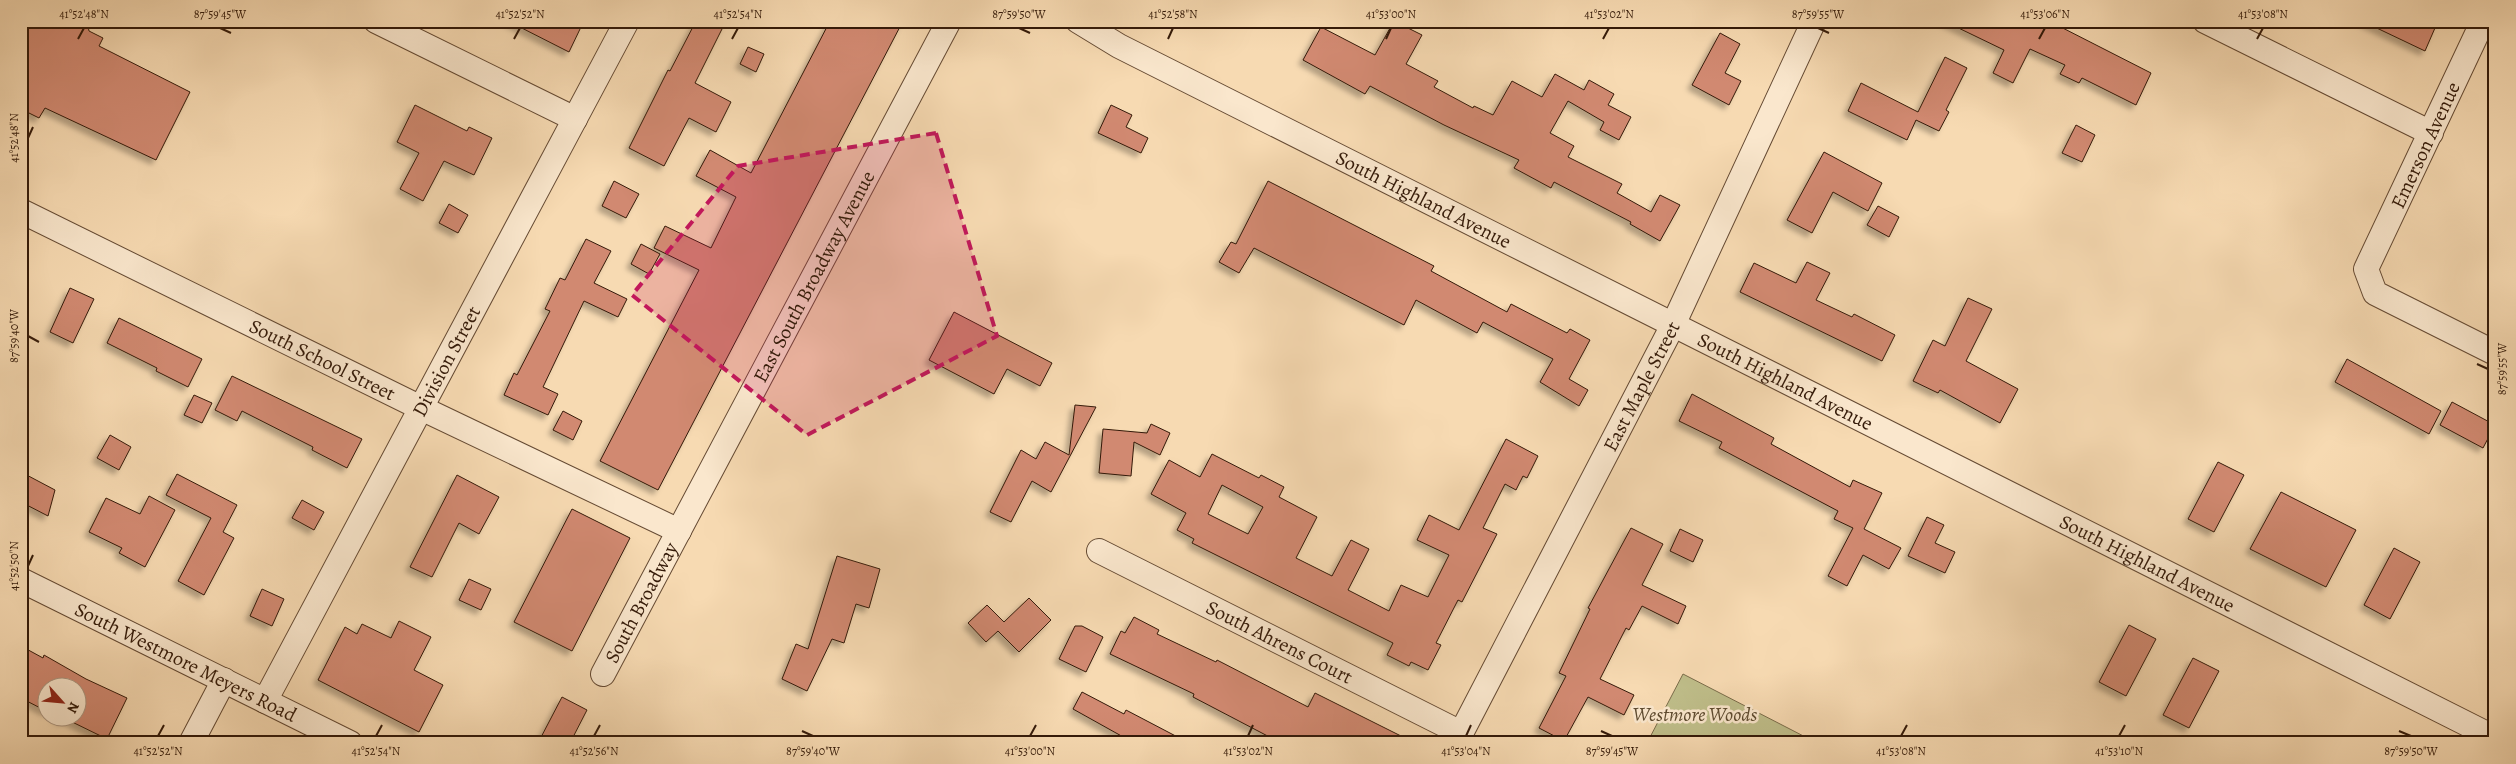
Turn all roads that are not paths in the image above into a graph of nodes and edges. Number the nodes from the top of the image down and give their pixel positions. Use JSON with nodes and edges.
{"nodes":[{"id":1,"x":376,"y":21,"type":"edge"},
{"id":2,"x":627,"y":21,"type":"edge"},
{"id":3,"x":949,"y":21,"type":"edge"},
{"id":4,"x":1078,"y":21,"type":"edge"},
{"id":5,"x":1814,"y":21,"type":"edge"},
{"id":6,"x":2205,"y":21,"type":"edge"},
{"id":7,"x":2483,"y":21,"type":"edge"},
{"id":8,"x":574,"y":119,"type":"junction"},
{"id":9,"x":2431,"y":133,"type":"junction"},
{"id":10,"x":21,"y":211,"type":"edge"},
{"id":11,"x":1673,"y":324,"type":"junction"},
{"id":12,"x":2495,"y":353,"type":"edge"},
{"id":13,"x":421,"y":408,"type":"junction"},
{"id":14,"x":679,"y":531,"type":"junction"},
{"id":15,"x":1099,"y":551,"type":"dead end"},
{"id":16,"x":21,"y":580,"type":"edge"},
{"id":17,"x":603,"y":674,"type":"dead end"},
{"id":18,"x":224,"y":680,"type":"junction"},
{"id":19,"x":265,"y":701,"type":"junction"},
{"id":20,"x":1458,"y":738,"type":"edge"},
{"id":21,"x":2495,"y":738,"type":"edge"},
{"id":22,"x":191,"y":743,"type":"edge"},
{"id":23,"x":350,"y":743,"type":"edge"}],
"edges":[{"from":1,"to":8,"type":"street"},
{"from":2,"to":8,"type":"street","name":"Division Street"},
{"from":3,"to":14,"type":"street","name":"East South Broadway Avenue"},
{"from":4,"to":11,"type":"street","name":"South Highland Avenue"},
{"from":5,"to":11,"type":"street","name":"East Maple Street"},
{"from":6,"to":9,"type":"street"},
{"from":7,"to":9,"type":"street","name":"Emerson Avenue"},
{"from":8,"to":13,"type":"street","name":"Division Street"},
{"from":9,"to":12,"type":"street","name":"Emerson Avenue"},
{"from":10,"to":13,"type":"street","name":"South School Street"},
{"from":11,"to":20,"type":"street","name":"East Maple Street"},
{"from":11,"to":21,"type":"street","name":"South Highland Avenue"},
{"from":13,"to":14,"type":"street","name":"South School Street"},
{"from":13,"to":19,"type":"street","name":"Division Street"},
{"from":14,"to":17,"type":"street","name":"South Broadway"},
{"from":15,"to":20,"type":"street","name":"South Ahrens Court"},
{"from":16,"to":18,"type":"street","name":"South Westmore Meyers Road"},
{"from":18,"to":19,"type":"street","name":"South Westmore Meyers Road"},
{"from":18,"to":22,"type":"street"},
{"from":19,"to":23,"type":"street","name":"South Westmore Meyers Road"}]}
